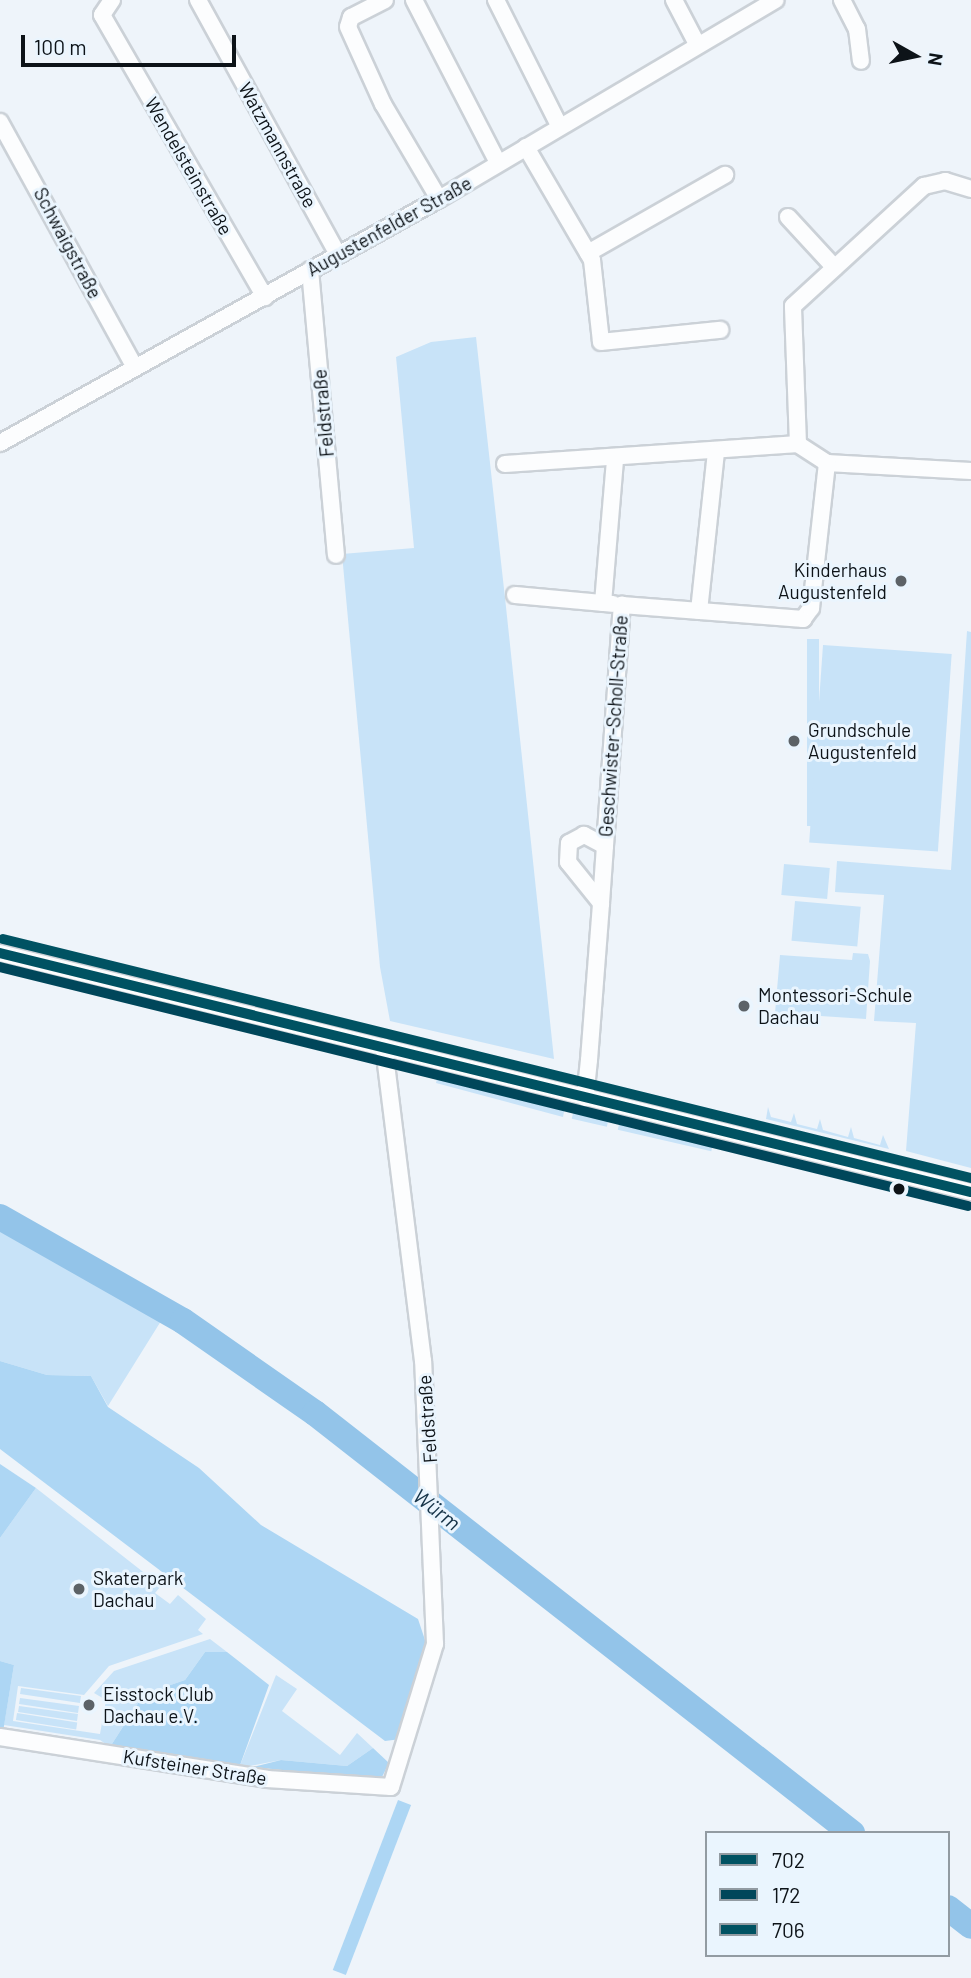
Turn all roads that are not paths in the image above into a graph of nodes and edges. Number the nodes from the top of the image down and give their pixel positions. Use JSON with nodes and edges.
{"nodes":[{"id":1,"x":113,"y":0,"type":"edge"},
{"id":2,"x":198,"y":0,"type":"edge"},
{"id":3,"x":385,"y":0,"type":"edge"},
{"id":4,"x":414,"y":0,"type":"edge"},
{"id":5,"x":496,"y":0,"type":"edge"},
{"id":6,"x":674,"y":0,"type":"edge"},
{"id":7,"x":775,"y":0,"type":"edge"},
{"id":8,"x":842,"y":0,"type":"edge"},
{"id":9,"x":697,"y":44,"type":"junction"},
{"id":10,"x":861,"y":61,"type":"dead end"},
{"id":11,"x":0,"y":122,"type":"edge"},
{"id":12,"x":560,"y":127,"type":"junction"},
{"id":13,"x":526,"y":147,"type":"junction"},
{"id":14,"x":498,"y":163,"type":"junction"},
{"id":15,"x":725,"y":175,"type":"dead end"},
{"id":16,"x":971,"y":189,"type":"edge"},
{"id":17,"x":439,"y":199,"type":"junction"},
{"id":18,"x":788,"y":218,"type":"dead end"},
{"id":19,"x":337,"y":253,"type":"junction"},
{"id":20,"x":588,"y":253,"type":"junction"},
{"id":21,"x":835,"y":268,"type":"junction"},
{"id":22,"x":310,"y":270,"type":"junction"},
{"id":23,"x":264,"y":297,"type":"junction"},
{"id":24,"x":720,"y":330,"type":"dead end"},
{"id":25,"x":134,"y":366,"type":"junction"},
{"id":26,"x":0,"y":443,"type":"edge"},
{"id":27,"x":799,"y":444,"type":"junction"},
{"id":28,"x":716,"y":452,"type":"junction"},
{"id":29,"x":615,"y":461,"type":"junction"},
{"id":30,"x":827,"y":463,"type":"junction"},
{"id":31,"x":505,"y":464,"type":"dead end"},
{"id":32,"x":971,"y":471,"type":"edge"},
{"id":33,"x":336,"y":555,"type":"dead end"},
{"id":34,"x":515,"y":595,"type":"dead end"},
{"id":35,"x":603,"y":603,"type":"junction"},
{"id":36,"x":622,"y":605,"type":"junction"},
{"id":37,"x":699,"y":611,"type":"junction"},
{"id":38,"x":605,"y":846,"type":"junction"},
{"id":39,"x":601,"y":904,"type":"junction"},
{"id":40,"x":0,"y":953,"type":"edge"},
{"id":41,"x":384,"y":1046,"type":"junction"},
{"id":42,"x":585,"y":1098,"type":"junction"},
{"id":43,"x":971,"y":1192,"type":"edge"},
{"id":44,"x":0,"y":1737,"type":"edge"},
{"id":45,"x":391,"y":1787,"type":"joint"}],
"edges":[{"from":1,"to":23,"type":"street","name":"Wendelsteinstraße"},
{"from":2,"to":19,"type":"street","name":"Watzmannstraße"},
{"from":3,"to":17,"type":"street"},
{"from":4,"to":14,"type":"street"},
{"from":5,"to":12,"type":"street"},
{"from":6,"to":9,"type":"street"},
{"from":7,"to":9,"type":"street","name":"Augustenfelder Straße"},
{"from":8,"to":10,"type":"street"},
{"from":9,"to":12,"type":"street","name":"Augustenfelder Straße"},
{"from":11,"to":25,"type":"street","name":"Schwaigstraße"},
{"from":12,"to":13,"type":"street","name":"Augustenfelder Straße"},
{"from":13,"to":14,"type":"street","name":"Augustenfelder Straße"},
{"from":13,"to":20,"type":"street"},
{"from":14,"to":17,"type":"street","name":"Augustenfelder Straße"},
{"from":15,"to":20,"type":"street"},
{"from":16,"to":21,"type":"street"},
{"from":17,"to":19,"type":"street","name":"Augustenfelder Straße"},
{"from":18,"to":21,"type":"street"},
{"from":19,"to":22,"type":"street","name":"Augustenfelder Straße"},
{"from":20,"to":24,"type":"street"},
{"from":21,"to":27,"type":"street"},
{"from":22,"to":23,"type":"street","name":"Augustenfelder Straße"},
{"from":22,"to":33,"type":"street","name":"Feldstraße"},
{"from":23,"to":25,"type":"street","name":"Augustenfelder Straße"},
{"from":25,"to":26,"type":"street","name":"Augustenfelder Straße"},
{"from":27,"to":28,"type":"street"},
{"from":27,"to":30,"type":"street"},
{"from":28,"to":29,"type":"street"},
{"from":28,"to":37,"type":"street"},
{"from":29,"to":31,"type":"street"},
{"from":29,"to":35,"type":"street"},
{"from":30,"to":32,"type":"street"},
{"from":30,"to":37,"type":"street","name":"Geschwister-Scholl-Straße"},
{"from":34,"to":35,"type":"street","name":"Geschwister-Scholl-Straße"},
{"from":35,"to":36,"type":"street","name":"Geschwister-Scholl-Straße"},
{"from":36,"to":37,"type":"street","name":"Geschwister-Scholl-Straße"},
{"from":36,"to":38,"type":"street","name":"Geschwister-Scholl-Straße"},
{"from":38,"to":39,"type":"street","name":"Geschwister-Scholl-Straße"},
{"from":38,"to":39,"type":"street","name":"Geschwister-Scholl-Straße"},
{"from":39,"to":42,"type":"street","name":"Geschwister-Scholl-Straße"},
{"from":40,"to":41,"type":"street"},
{"from":41,"to":42,"type":"street"},
{"from":41,"to":45,"type":"street","name":"Feldstraße"},
{"from":42,"to":43,"type":"street"},
{"from":44,"to":45,"type":"street","name":"Kufsteiner Straße"}]}
